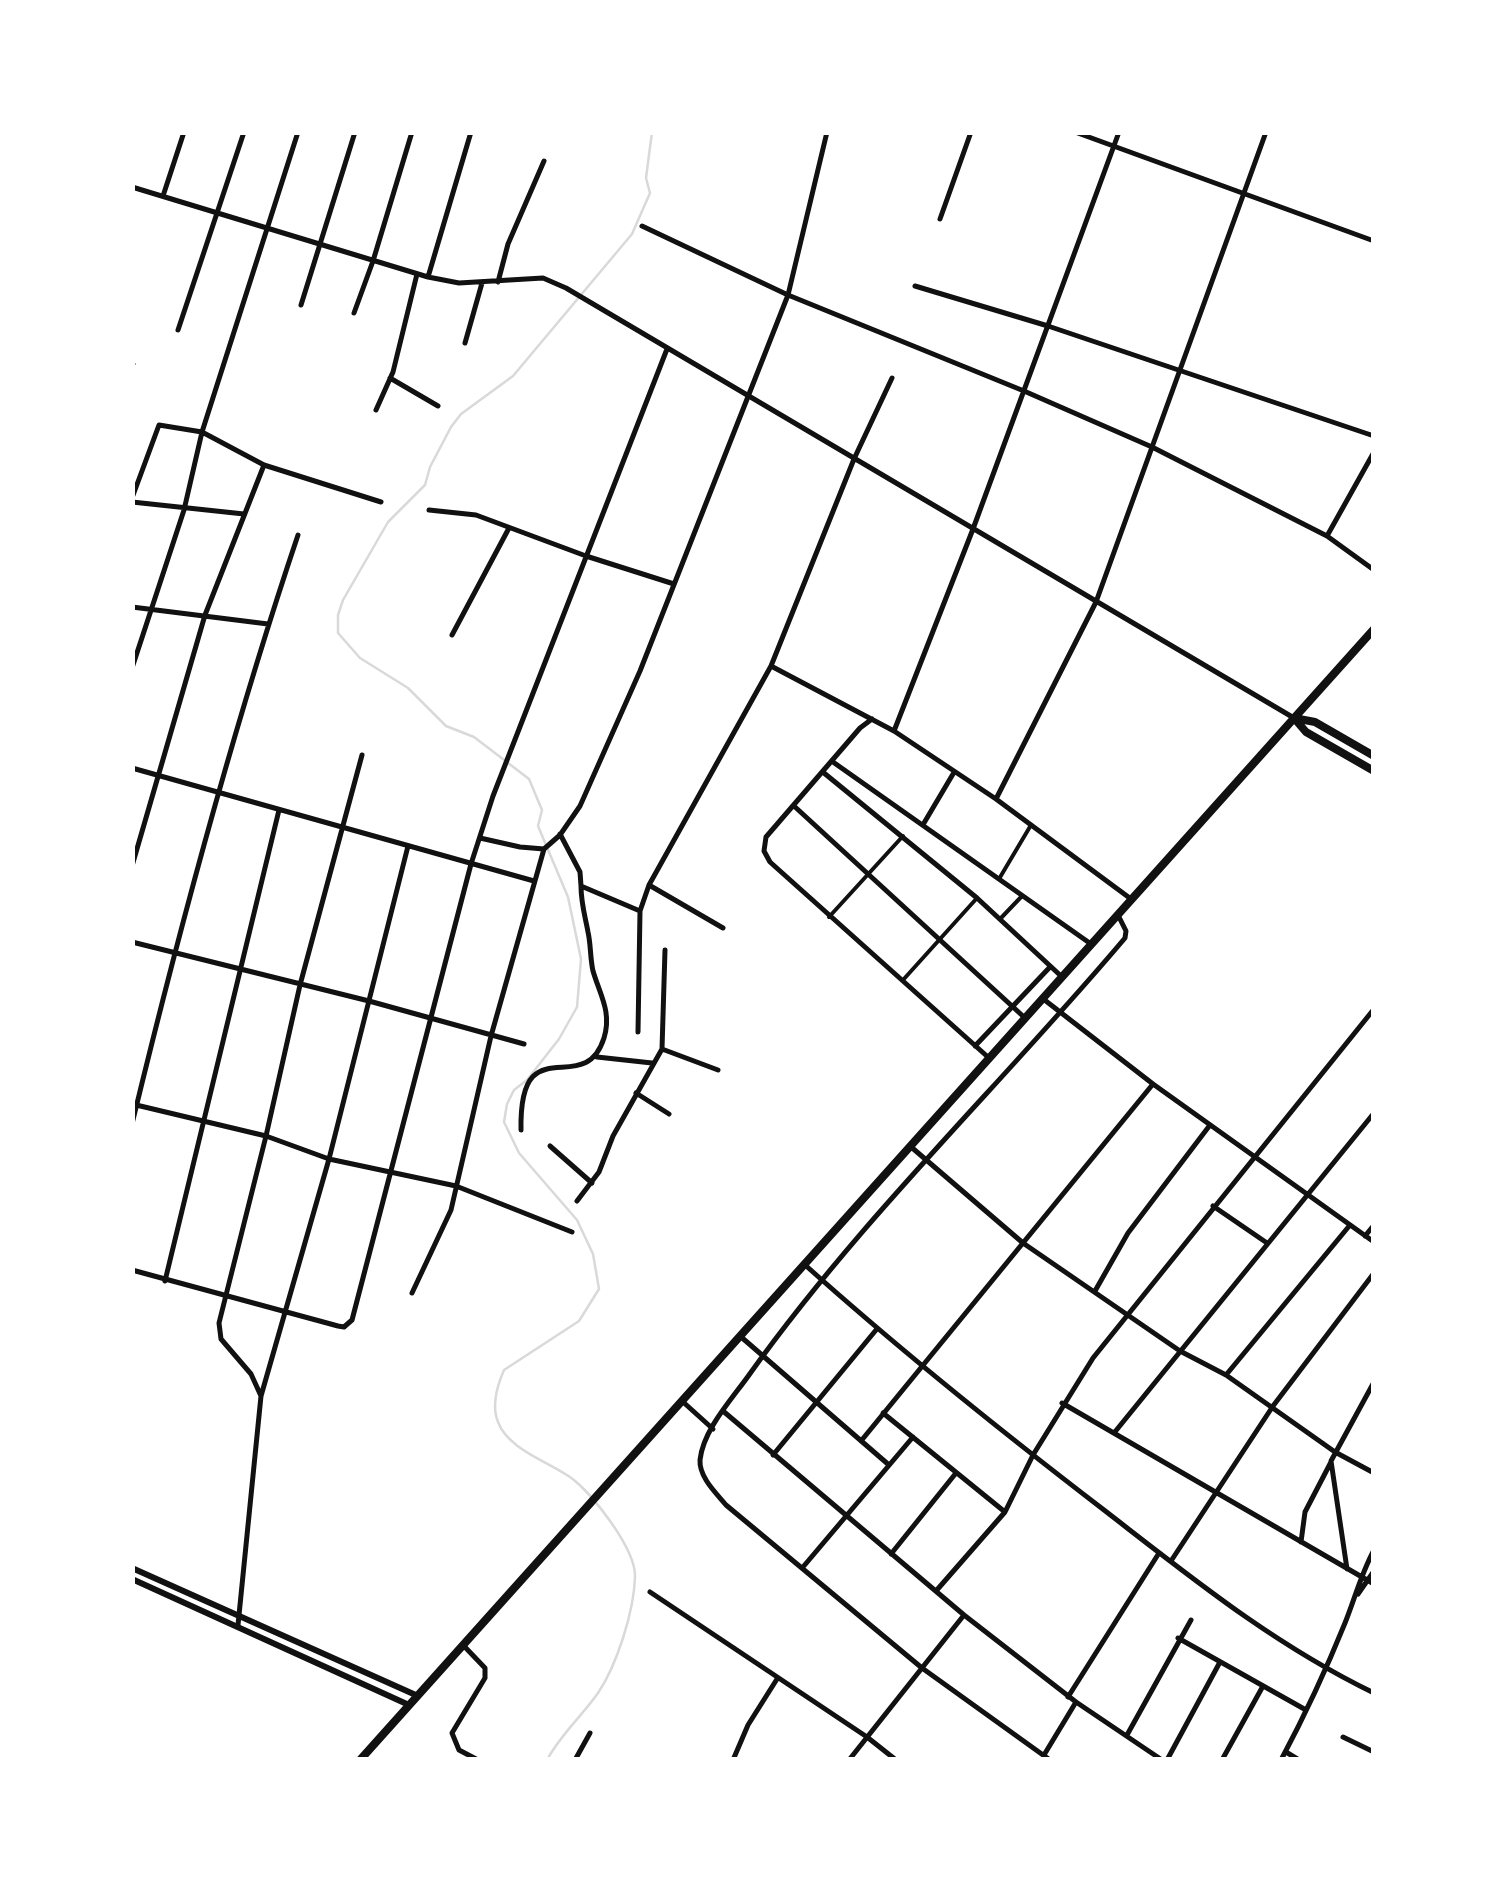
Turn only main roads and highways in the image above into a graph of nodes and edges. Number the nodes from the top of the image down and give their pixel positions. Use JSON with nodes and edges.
{"nodes":[{"id":1,"x":1374,"y":629,"type":"edge"},
{"id":2,"x":1294,"y":718,"type":"junction"},
{"id":3,"x":1374,"y":756,"type":"edge"},
{"id":4,"x":1374,"y":771,"type":"edge"},
{"id":5,"x":360,"y":1760,"type":"edge"}],
"edges":[{"from":1,"to":2,"type":"highway"},
{"from":2,"to":3,"type":"highway"},
{"from":2,"to":4,"type":"highway"},
{"from":2,"to":5,"type":"highway"}]}
